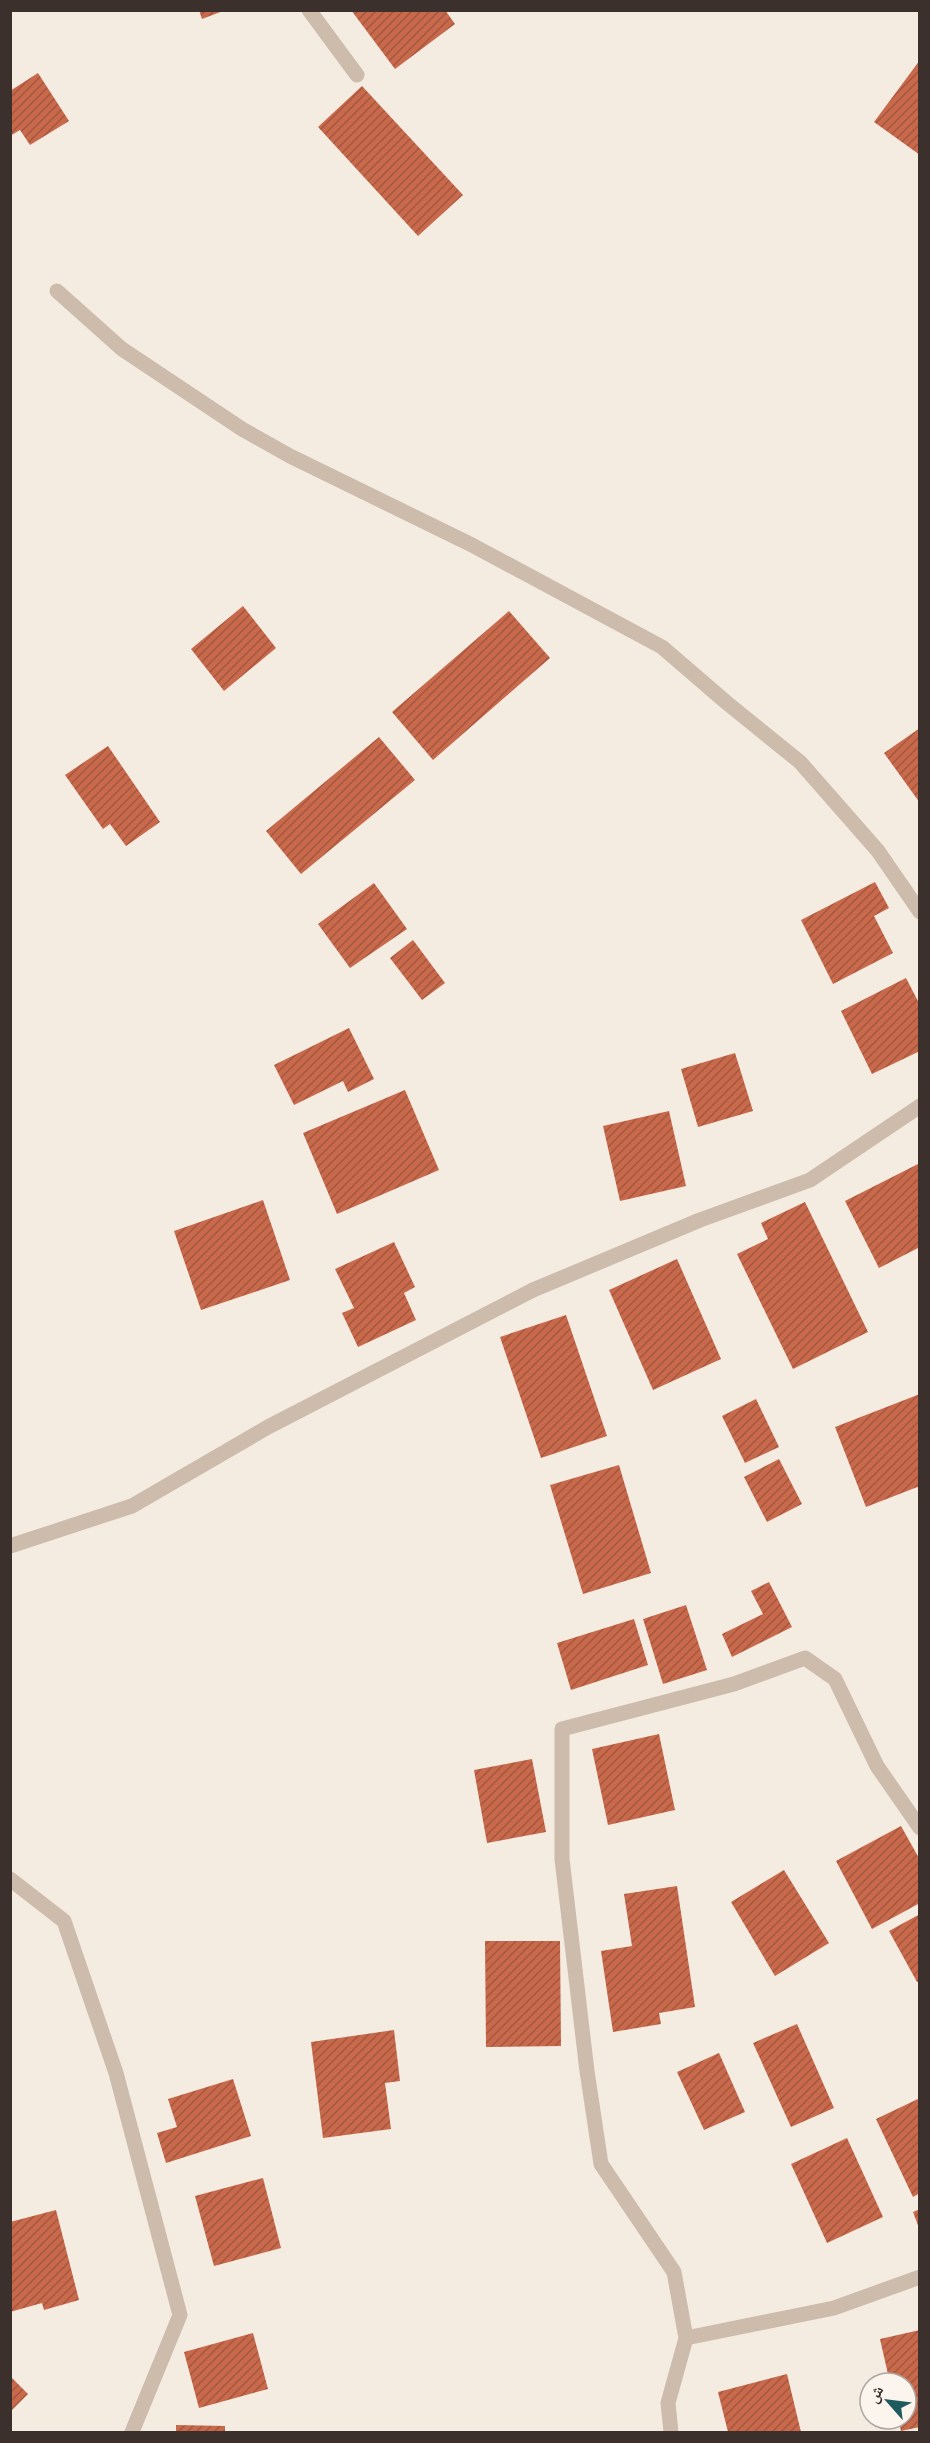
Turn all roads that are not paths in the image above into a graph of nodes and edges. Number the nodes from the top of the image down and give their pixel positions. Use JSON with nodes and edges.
{"nodes":[{"id":1,"x":309,"y":10,"type":"edge"},
{"id":2,"x":357,"y":75,"type":"dead end"},
{"id":3,"x":57,"y":291,"type":"dead end"},
{"id":4,"x":920,"y":912,"type":"edge"},
{"id":5,"x":920,"y":1106,"type":"edge"},
{"id":6,"x":10,"y":1546,"type":"edge"},
{"id":7,"x":920,"y":1828,"type":"edge"},
{"id":8,"x":10,"y":1879,"type":"edge"},
{"id":9,"x":920,"y":2277,"type":"edge"},
{"id":10,"x":686,"y":2338,"type":"junction"},
{"id":11,"x":132,"y":2433,"type":"edge"},
{"id":12,"x":671,"y":2433,"type":"edge"}],
"edges":[{"from":1,"to":2,"type":"street"},
{"from":3,"to":4,"type":"street"},
{"from":5,"to":6,"type":"street"},
{"from":7,"to":10,"type":"street"},
{"from":8,"to":11,"type":"street"},
{"from":9,"to":10,"type":"street"},
{"from":10,"to":12,"type":"street"}]}
